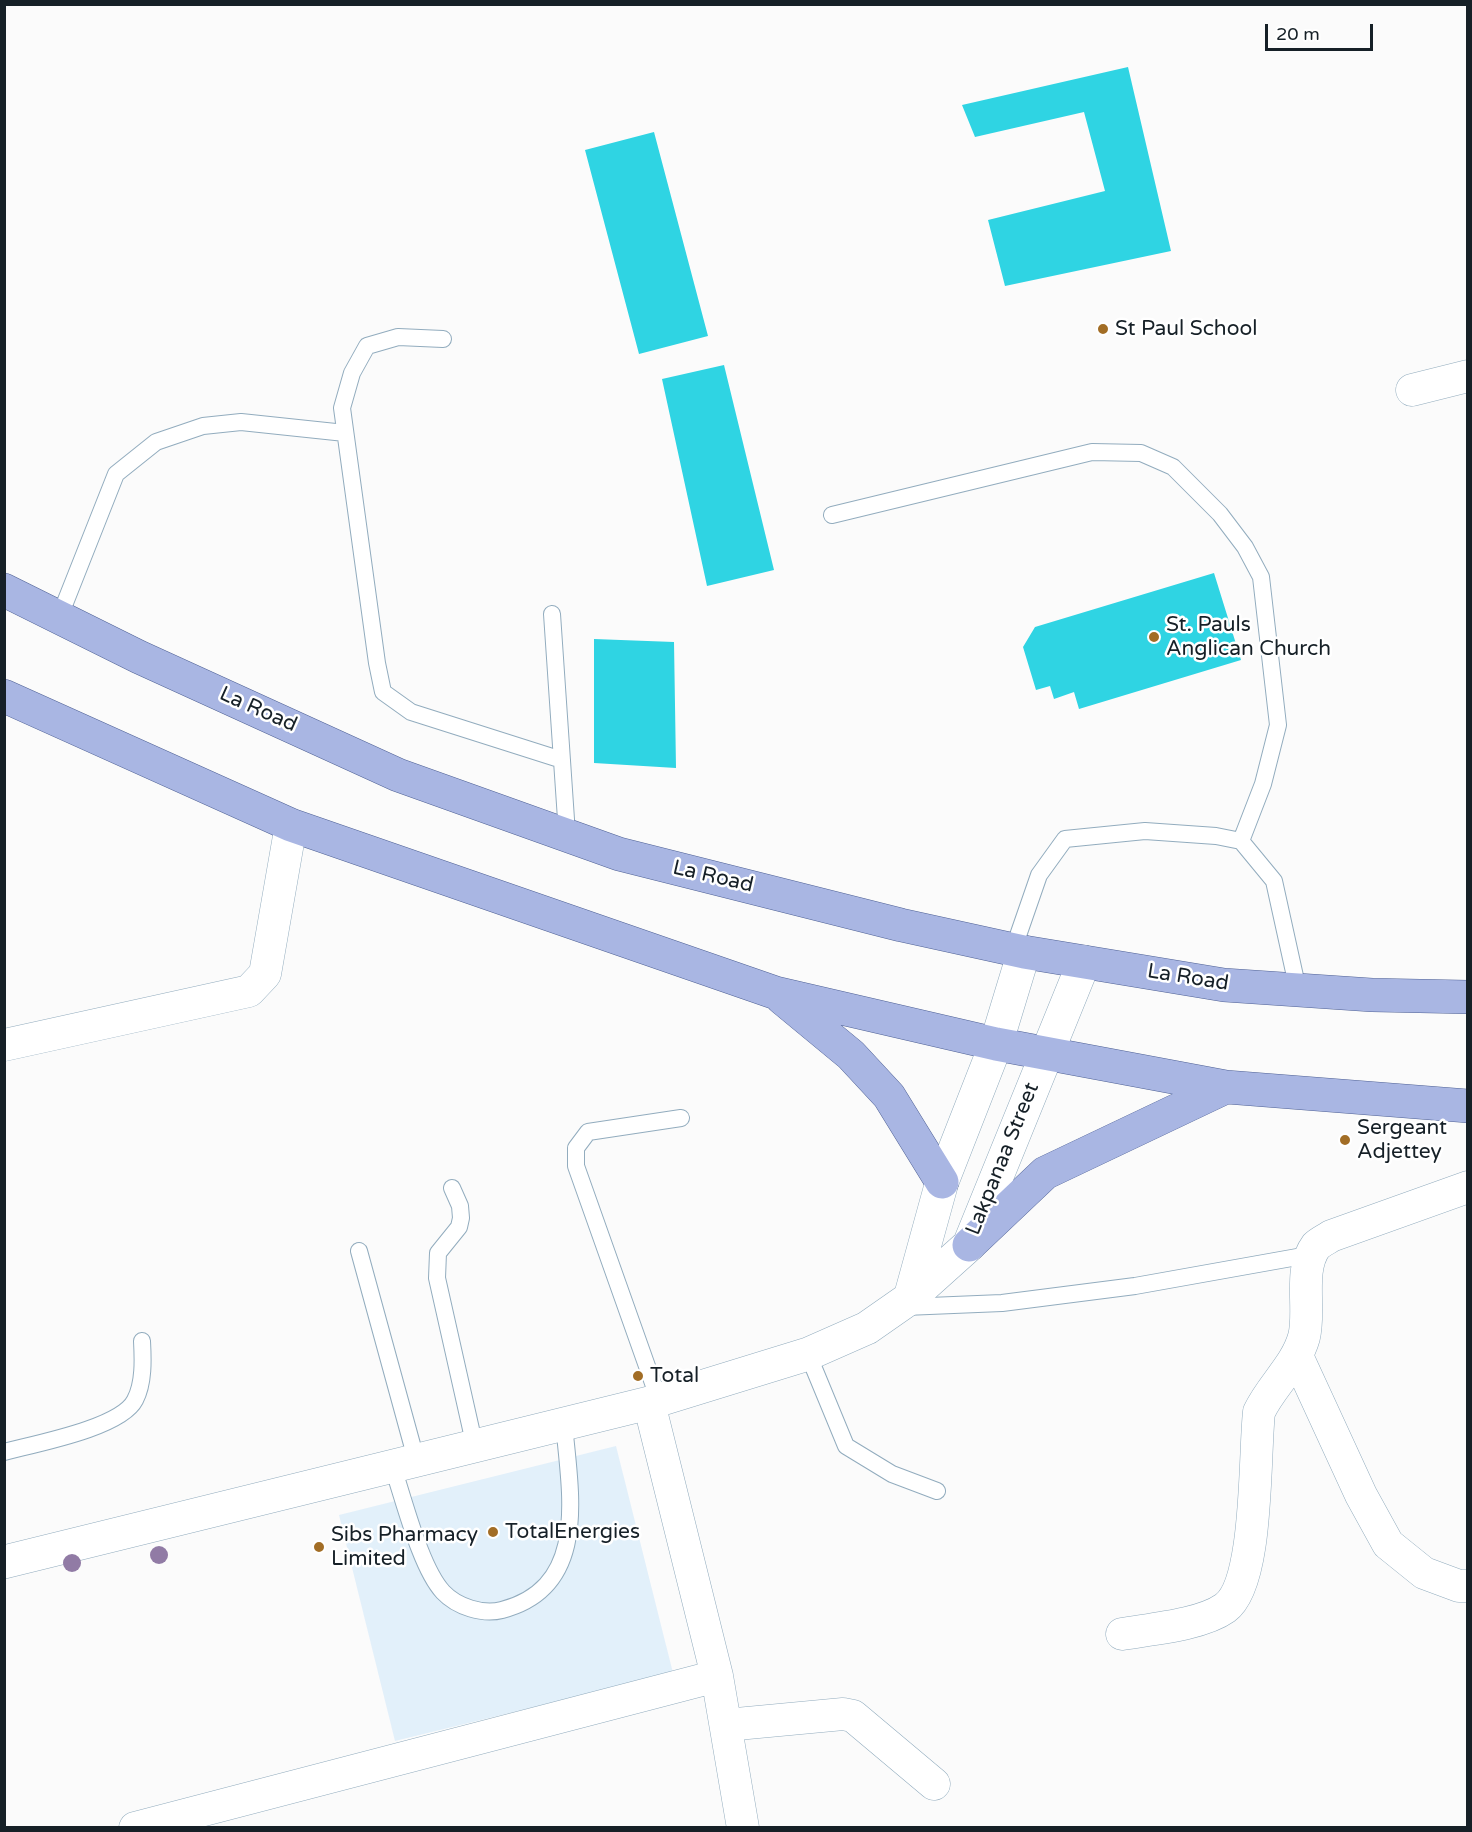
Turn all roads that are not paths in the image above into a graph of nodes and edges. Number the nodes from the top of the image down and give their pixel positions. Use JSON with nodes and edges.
{"nodes":[{"id":1,"x":443,"y":339,"type":"dead end"},
{"id":2,"x":1467,"y":376,"type":"edge"},
{"id":3,"x":1412,"y":390,"type":"dead end"},
{"id":4,"x":345,"y":433,"type":"junction"},
{"id":5,"x":832,"y":515,"type":"dead end"},
{"id":6,"x":11,"y":604,"type":"edge"},
{"id":7,"x":552,"y":614,"type":"dead end"},
{"id":8,"x":59,"y":618,"type":"junction"},
{"id":9,"x":4,"y":696,"type":"edge"},
{"id":10,"x":562,"y":760,"type":"junction"},
{"id":11,"x":291,"y":825,"type":"junction"},
{"id":12,"x":567,"y":834,"type":"junction"},
{"id":13,"x":1241,"y":841,"type":"junction"},
{"id":14,"x":1018,"y":951,"type":"junction"},
{"id":15,"x":1084,"y":962,"type":"junction"},
{"id":16,"x":1298,"y":990,"type":"junction"},
{"id":17,"x":776,"y":993,"type":"junction"},
{"id":18,"x":1467,"y":997,"type":"edge"},
{"id":19,"x":996,"y":1044,"type":"junction"},
{"id":20,"x":4,"y":1045,"type":"edge"},
{"id":21,"x":1046,"y":1054,"type":"junction"},
{"id":22,"x":1226,"y":1087,"type":"junction"},
{"id":23,"x":1467,"y":1106,"type":"edge"},
{"id":24,"x":681,"y":1118,"type":"dead end"},
{"id":25,"x":942,"y":1182,"type":"junction"},
{"id":26,"x":1467,"y":1187,"type":"edge"},
{"id":27,"x":452,"y":1188,"type":"dead end"},
{"id":28,"x":969,"y":1245,"type":"junction"},
{"id":29,"x":359,"y":1251,"type":"dead end"},
{"id":30,"x":1314,"y":1254,"type":"junction"},
{"id":31,"x":903,"y":1303,"type":"junction"},
{"id":32,"x":142,"y":1341,"type":"dead end"},
{"id":33,"x":808,"y":1354,"type":"junction"},
{"id":34,"x":1297,"y":1356,"type":"junction"},
{"id":35,"x":654,"y":1402,"type":"junction"},
{"id":36,"x":564,"y":1424,"type":"junction"},
{"id":37,"x":475,"y":1447,"type":"junction"},
{"id":38,"x":4,"y":1452,"type":"edge"},
{"id":39,"x":404,"y":1462,"type":"junction"},
{"id":40,"x":937,"y":1491,"type":"dead end"},
{"id":41,"x":4,"y":1562,"type":"edge"},
{"id":42,"x":1467,"y":1586,"type":"edge"},
{"id":43,"x":1122,"y":1634,"type":"dead end"},
{"id":44,"x":717,"y":1676,"type":"junction"},
{"id":45,"x":726,"y":1725,"type":"junction"},
{"id":46,"x":934,"y":1784,"type":"dead end"},
{"id":47,"x":135,"y":1827,"type":"edge"},
{"id":48,"x":743,"y":1827,"type":"edge"}],
"edges":[{"from":1,"to":4,"type":"lane"},
{"from":2,"to":3,"type":"street"},
{"from":4,"to":8,"type":"lane"},
{"from":4,"to":10,"type":"lane"},
{"from":5,"to":13,"type":"lane"},
{"from":6,"to":8,"type":"main road","name":"La Road"},
{"from":7,"to":10,"type":"lane"},
{"from":8,"to":12,"type":"main road","name":"La Road"},
{"from":9,"to":11,"type":"main road"},
{"from":10,"to":12,"type":"lane"},
{"from":11,"to":17,"type":"main road"},
{"from":11,"to":20,"type":"street"},
{"from":12,"to":14,"type":"main road","name":"La Road"},
{"from":13,"to":14,"type":"lane"},
{"from":13,"to":16,"type":"lane"},
{"from":14,"to":15,"type":"main road","name":"La Road"},
{"from":14,"to":19,"type":"street","name":"Lakpanaa Street"},
{"from":15,"to":16,"type":"main road","name":"La Road"},
{"from":15,"to":21,"type":"street","name":"Lakpanaa Street"},
{"from":16,"to":18,"type":"main road","name":"La Road"},
{"from":17,"to":19,"type":"main road"},
{"from":17,"to":25,"type":"main road"},
{"from":19,"to":21,"type":"main road"},
{"from":19,"to":25,"type":"street","name":"Lakpanaa Street"},
{"from":21,"to":22,"type":"main road"},
{"from":21,"to":28,"type":"street","name":"Lakpanaa Street"},
{"from":22,"to":23,"type":"main road"},
{"from":22,"to":28,"type":"main road"},
{"from":24,"to":35,"type":"lane"},
{"from":25,"to":31,"type":"street","name":"Lakpanaa Street"},
{"from":26,"to":30,"type":"street"},
{"from":27,"to":37,"type":"lane"},
{"from":28,"to":31,"type":"street","name":"Lakpanaa Street"},
{"from":29,"to":39,"type":"lane"},
{"from":30,"to":31,"type":"lane"},
{"from":30,"to":34,"type":"street"},
{"from":31,"to":33,"type":"street"},
{"from":32,"to":38,"type":"lane"},
{"from":33,"to":35,"type":"street"},
{"from":33,"to":40,"type":"lane"},
{"from":34,"to":42,"type":"street"},
{"from":34,"to":43,"type":"street"},
{"from":35,"to":36,"type":"street"},
{"from":35,"to":44,"type":"street"},
{"from":36,"to":37,"type":"street"},
{"from":36,"to":39,"type":"lane"},
{"from":37,"to":39,"type":"street"},
{"from":39,"to":41,"type":"street"},
{"from":44,"to":45,"type":"street"},
{"from":44,"to":47,"type":"street"},
{"from":45,"to":46,"type":"street"},
{"from":45,"to":48,"type":"street"}]}
